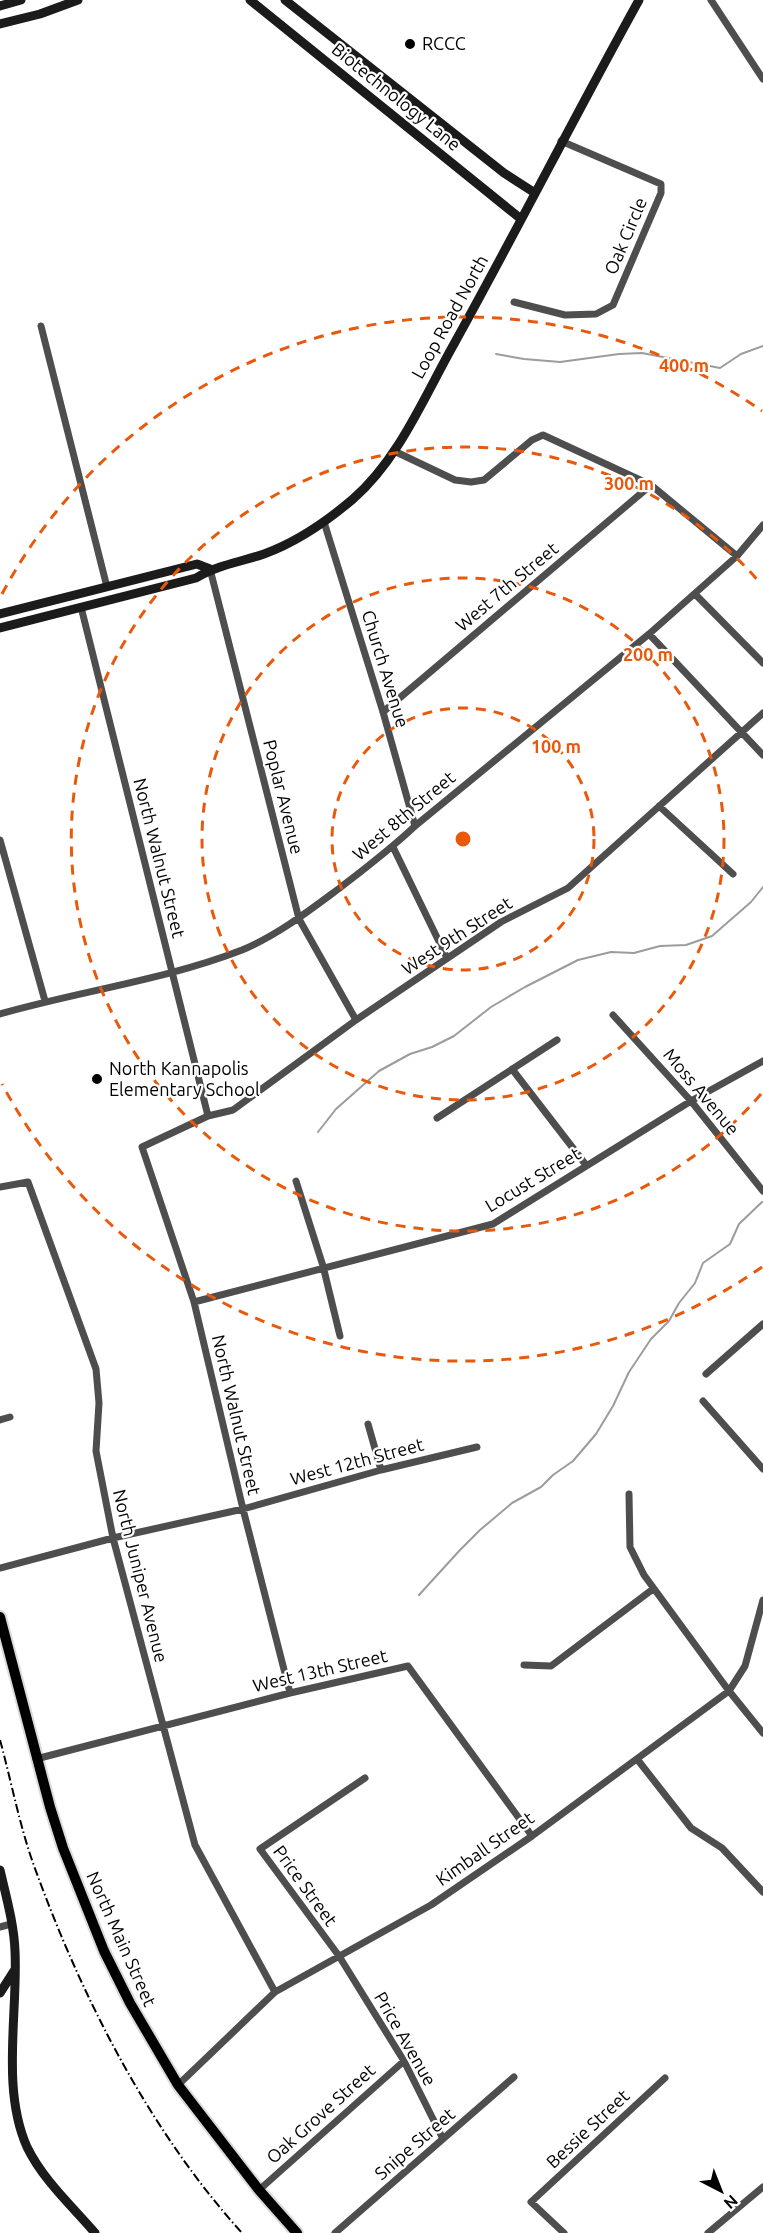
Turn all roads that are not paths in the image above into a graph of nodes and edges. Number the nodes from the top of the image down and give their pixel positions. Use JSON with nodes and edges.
{"nodes":[{"id":1,"x":21,"y":0,"type":"edge"},
{"id":2,"x":78,"y":0,"type":"edge"},
{"id":3,"x":250,"y":0,"type":"edge"},
{"id":4,"x":285,"y":0,"type":"edge"},
{"id":5,"x":639,"y":0,"type":"edge"},
{"id":6,"x":711,"y":0,"type":"edge"},
{"id":7,"x":0,"y":6,"type":"edge"},
{"id":8,"x":0,"y":24,"type":"edge"},
{"id":9,"x":763,"y":79,"type":"edge"},
{"id":10,"x":561,"y":141,"type":"junction"},
{"id":11,"x":534,"y":193,"type":"junction"},
{"id":12,"x":521,"y":219,"type":"junction"},
{"id":13,"x":514,"y":302,"type":"dead end"},
{"id":14,"x":41,"y":326,"type":"dead end"},
{"id":15,"x":394,"y":451,"type":"junction"},
{"id":16,"x":651,"y":485,"type":"junction"},
{"id":17,"x":324,"y":522,"type":"junction"},
{"id":18,"x":762,"y":530,"type":"edge"},
{"id":19,"x":737,"y":556,"type":"junction"},
{"id":20,"x":210,"y":570,"type":"junction"},
{"id":21,"x":107,"y":586,"type":"junction"},
{"id":22,"x":695,"y":594,"type":"junction"},
{"id":23,"x":81,"y":607,"type":"junction"},
{"id":24,"x":0,"y":614,"type":"edge"},
{"id":25,"x":0,"y":628,"type":"edge"},
{"id":26,"x":649,"y":634,"type":"junction"},
{"id":27,"x":763,"y":663,"type":"edge"},
{"id":28,"x":383,"y":712,"type":"junction"},
{"id":29,"x":763,"y":713,"type":"edge"},
{"id":30,"x":742,"y":732,"type":"junction"},
{"id":31,"x":763,"y":754,"type":"edge"},
{"id":32,"x":659,"y":806,"type":"junction"},
{"id":33,"x":415,"y":826,"type":"junction"},
{"id":34,"x":0,"y":840,"type":"edge"},
{"id":35,"x":393,"y":847,"type":"junction"},
{"id":36,"x":733,"y":874,"type":"dead end"},
{"id":37,"x":299,"y":919,"type":"junction"},
{"id":38,"x":447,"y":958,"type":"junction"},
{"id":39,"x":173,"y":971,"type":"junction"},
{"id":40,"x":45,"y":1001,"type":"junction"},
{"id":41,"x":0,"y":1014,"type":"edge"},
{"id":42,"x":613,"y":1015,"type":"dead end"},
{"id":43,"x":356,"y":1020,"type":"junction"},
{"id":44,"x":557,"y":1040,"type":"dead end"},
{"id":45,"x":763,"y":1061,"type":"edge"},
{"id":46,"x":512,"y":1069,"type":"junction"},
{"id":47,"x":691,"y":1101,"type":"junction"},
{"id":48,"x":208,"y":1116,"type":"junction"},
{"id":49,"x":437,"y":1118,"type":"dead end"},
{"id":50,"x":142,"y":1147,"type":"joint"},
{"id":51,"x":586,"y":1165,"type":"junction"},
{"id":52,"x":296,"y":1181,"type":"dead end"},
{"id":53,"x":0,"y":1187,"type":"edge"},
{"id":54,"x":763,"y":1191,"type":"edge"},
{"id":55,"x":323,"y":1266,"type":"junction"},
{"id":56,"x":194,"y":1302,"type":"junction"},
{"id":57,"x":763,"y":1324,"type":"edge"},
{"id":58,"x":340,"y":1336,"type":"dead end"},
{"id":59,"x":706,"y":1374,"type":"dead end"},
{"id":60,"x":703,"y":1401,"type":"dead end"},
{"id":61,"x":10,"y":1417,"type":"dead end"},
{"id":62,"x":0,"y":1420,"type":"edge"},
{"id":63,"x":368,"y":1424,"type":"dead end"},
{"id":64,"x":477,"y":1447,"type":"dead end"},
{"id":65,"x":763,"y":1469,"type":"edge"},
{"id":66,"x":381,"y":1470,"type":"junction"},
{"id":67,"x":629,"y":1494,"type":"dead end"},
{"id":68,"x":243,"y":1509,"type":"junction"},
{"id":69,"x":113,"y":1539,"type":"junction"},
{"id":70,"x":0,"y":1568,"type":"edge"},
{"id":71,"x":653,"y":1589,"type":"junction"},
{"id":72,"x":763,"y":1600,"type":"edge"},
{"id":73,"x":0,"y":1617,"type":"edge"},
{"id":74,"x":524,"y":1665,"type":"dead end"},
{"id":75,"x":729,"y":1692,"type":"junction"},
{"id":76,"x":290,"y":1693,"type":"junction"},
{"id":77,"x":163,"y":1725,"type":"junction"},
{"id":78,"x":763,"y":1732,"type":"edge"},
{"id":79,"x":36,"y":1759,"type":"junction"},
{"id":80,"x":637,"y":1759,"type":"junction"},
{"id":81,"x":365,"y":1778,"type":"dead end"},
{"id":82,"x":532,"y":1836,"type":"junction"},
{"id":83,"x":0,"y":1870,"type":"edge"},
{"id":84,"x":763,"y":1892,"type":"edge"},
{"id":85,"x":11,"y":1924,"type":"junction"},
{"id":86,"x":0,"y":1927,"type":"edge"},
{"id":87,"x":339,"y":1956,"type":"junction"},
{"id":88,"x":15,"y":1969,"type":"junction"},
{"id":89,"x":275,"y":1992,"type":"junction"},
{"id":90,"x":0,"y":1993,"type":"edge"},
{"id":91,"x":404,"y":2061,"type":"junction"},
{"id":92,"x":514,"y":2078,"type":"dead end"},
{"id":93,"x":664,"y":2078,"type":"dead end"},
{"id":94,"x":178,"y":2085,"type":"junction"},
{"id":95,"x":443,"y":2139,"type":"junction"},
{"id":96,"x":763,"y":2187,"type":"edge"},
{"id":97,"x":259,"y":2190,"type":"junction"},
{"id":98,"x":95,"y":2233,"type":"edge"},
{"id":99,"x":297,"y":2233,"type":"edge"},
{"id":100,"x":335,"y":2233,"type":"edge"},
{"id":101,"x":564,"y":2233,"type":"edge"},
{"id":102,"x":708,"y":2233,"type":"edge"}],
"edges":[{"from":1,"to":7,"type":"street"},
{"from":2,"to":8,"type":"street"},
{"from":3,"to":12,"type":"street","name":"Biotechnology Lane"},
{"from":4,"to":11,"type":"street","name":"Biotechnology Lane"},
{"from":5,"to":10,"type":"street","name":"Loop Road North"},
{"from":6,"to":9,"type":"street"},
{"from":10,"to":11,"type":"street","name":"Loop Road North"},
{"from":10,"to":13,"type":"street","name":"Oak Circle"},
{"from":11,"to":12,"type":"street","name":"Loop Road North"},
{"from":12,"to":15,"type":"street","name":"Loop Road North"},
{"from":14,"to":21,"type":"street"},
{"from":15,"to":16,"type":"street"},
{"from":15,"to":17,"type":"street","name":"Loop Road North"},
{"from":16,"to":19,"type":"street"},
{"from":16,"to":28,"type":"street","name":"West 7th Street"},
{"from":17,"to":20,"type":"street","name":"Loop Road North"},
{"from":17,"to":28,"type":"street","name":"Church Avenue"},
{"from":18,"to":19,"type":"street","name":"West 8th Street"},
{"from":19,"to":22,"type":"street","name":"West 8th Street"},
{"from":20,"to":21,"type":"street","name":"Loop Road North"},
{"from":20,"to":23,"type":"street","name":"Loop Road North"},
{"from":20,"to":37,"type":"street","name":"Poplar Avenue"},
{"from":21,"to":24,"type":"street","name":"Loop Road North"},
{"from":22,"to":26,"type":"street","name":"West 8th Street"},
{"from":22,"to":27,"type":"street"},
{"from":23,"to":25,"type":"street","name":"Loop Road North"},
{"from":23,"to":39,"type":"street","name":"North Walnut Street"},
{"from":26,"to":30,"type":"street"},
{"from":26,"to":33,"type":"street","name":"West 8th Street"},
{"from":28,"to":33,"type":"street","name":"Church Avenue"},
{"from":29,"to":30,"type":"street","name":"West 9th Street"},
{"from":30,"to":31,"type":"street"},
{"from":30,"to":32,"type":"street","name":"West 9th Street"},
{"from":32,"to":36,"type":"street"},
{"from":32,"to":38,"type":"street","name":"West 9th Street"},
{"from":33,"to":35,"type":"street","name":"West 8th Street"},
{"from":34,"to":40,"type":"street"},
{"from":35,"to":37,"type":"street","name":"West 8th Street"},
{"from":35,"to":38,"type":"street"},
{"from":37,"to":39,"type":"street","name":"West 8th Street"},
{"from":37,"to":43,"type":"street","name":"Poplar Avenue"},
{"from":38,"to":43,"type":"street","name":"West 9th Street"},
{"from":39,"to":40,"type":"street","name":"West 8th Street"},
{"from":39,"to":48,"type":"street","name":"North Walnut Street"},
{"from":40,"to":41,"type":"street","name":"West 8th Street"},
{"from":42,"to":47,"type":"street","name":"Moss Avenue"},
{"from":43,"to":48,"type":"street","name":"West 9th Street"},
{"from":44,"to":46,"type":"street"},
{"from":45,"to":47,"type":"street","name":"Locust Street"},
{"from":46,"to":49,"type":"street"},
{"from":46,"to":51,"type":"street"},
{"from":47,"to":51,"type":"street","name":"Locust Street"},
{"from":47,"to":54,"type":"street","name":"Moss Avenue"},
{"from":48,"to":50,"type":"street","name":"West 9th Street"},
{"from":50,"to":56,"type":"street","name":"North Walnut Street"},
{"from":51,"to":55,"type":"street","name":"Locust Street"},
{"from":52,"to":55,"type":"street"},
{"from":53,"to":69,"type":"street","name":"North Juniper Avenue"},
{"from":55,"to":56,"type":"street","name":"Locust Street"},
{"from":55,"to":58,"type":"street"},
{"from":56,"to":68,"type":"street","name":"North Walnut Street"},
{"from":57,"to":59,"type":"street"},
{"from":60,"to":65,"type":"street"},
{"from":61,"to":62,"type":"street"},
{"from":63,"to":66,"type":"street"},
{"from":64,"to":66,"type":"street","name":"West 12th Street"},
{"from":66,"to":68,"type":"street","name":"West 12th Street"},
{"from":67,"to":71,"type":"street"},
{"from":68,"to":69,"type":"street","name":"West 12th Street"},
{"from":68,"to":76,"type":"street","name":"North Walnut Street"},
{"from":69,"to":70,"type":"street","name":"West 12th Street"},
{"from":69,"to":77,"type":"street","name":"North Juniper Avenue"},
{"from":71,"to":74,"type":"street"},
{"from":71,"to":75,"type":"street"},
{"from":72,"to":75,"type":"street","name":"Kimball Street"},
{"from":73,"to":79,"type":"main road","name":"North Main Street"},
{"from":75,"to":78,"type":"street"},
{"from":75,"to":80,"type":"street","name":"Kimball Street"},
{"from":76,"to":77,"type":"street","name":"West 13th Street"},
{"from":76,"to":82,"type":"street","name":"West 13th Street"},
{"from":77,"to":79,"type":"street","name":"West 13th Street"},
{"from":77,"to":89,"type":"street","name":"North Juniper Avenue"},
{"from":79,"to":94,"type":"main road","name":"North Main Street"},
{"from":80,"to":82,"type":"street","name":"Kimball Street"},
{"from":80,"to":84,"type":"street"},
{"from":81,"to":87,"type":"street","name":"Price Street"},
{"from":82,"to":87,"type":"street","name":"Kimball Street"},
{"from":83,"to":85,"type":"street"},
{"from":85,"to":86,"type":"street"},
{"from":85,"to":88,"type":"street"},
{"from":87,"to":89,"type":"street","name":"Kimball Street"},
{"from":87,"to":91,"type":"street","name":"Price Avenue"},
{"from":88,"to":90,"type":"street"},
{"from":88,"to":98,"type":"street"},
{"from":89,"to":94,"type":"street","name":"Kimball Street"},
{"from":91,"to":95,"type":"street","name":"Price Avenue"},
{"from":91,"to":97,"type":"street","name":"Oak Grove Street"},
{"from":92,"to":95,"type":"street","name":"Snipe Street"},
{"from":93,"to":101,"type":"street","name":"Bessie Street"},
{"from":94,"to":97,"type":"main road","name":"North Main Street"},
{"from":95,"to":100,"type":"street","name":"Snipe Street"},
{"from":96,"to":102,"type":"street"},
{"from":97,"to":99,"type":"main road","name":"North Main Street"}]}
